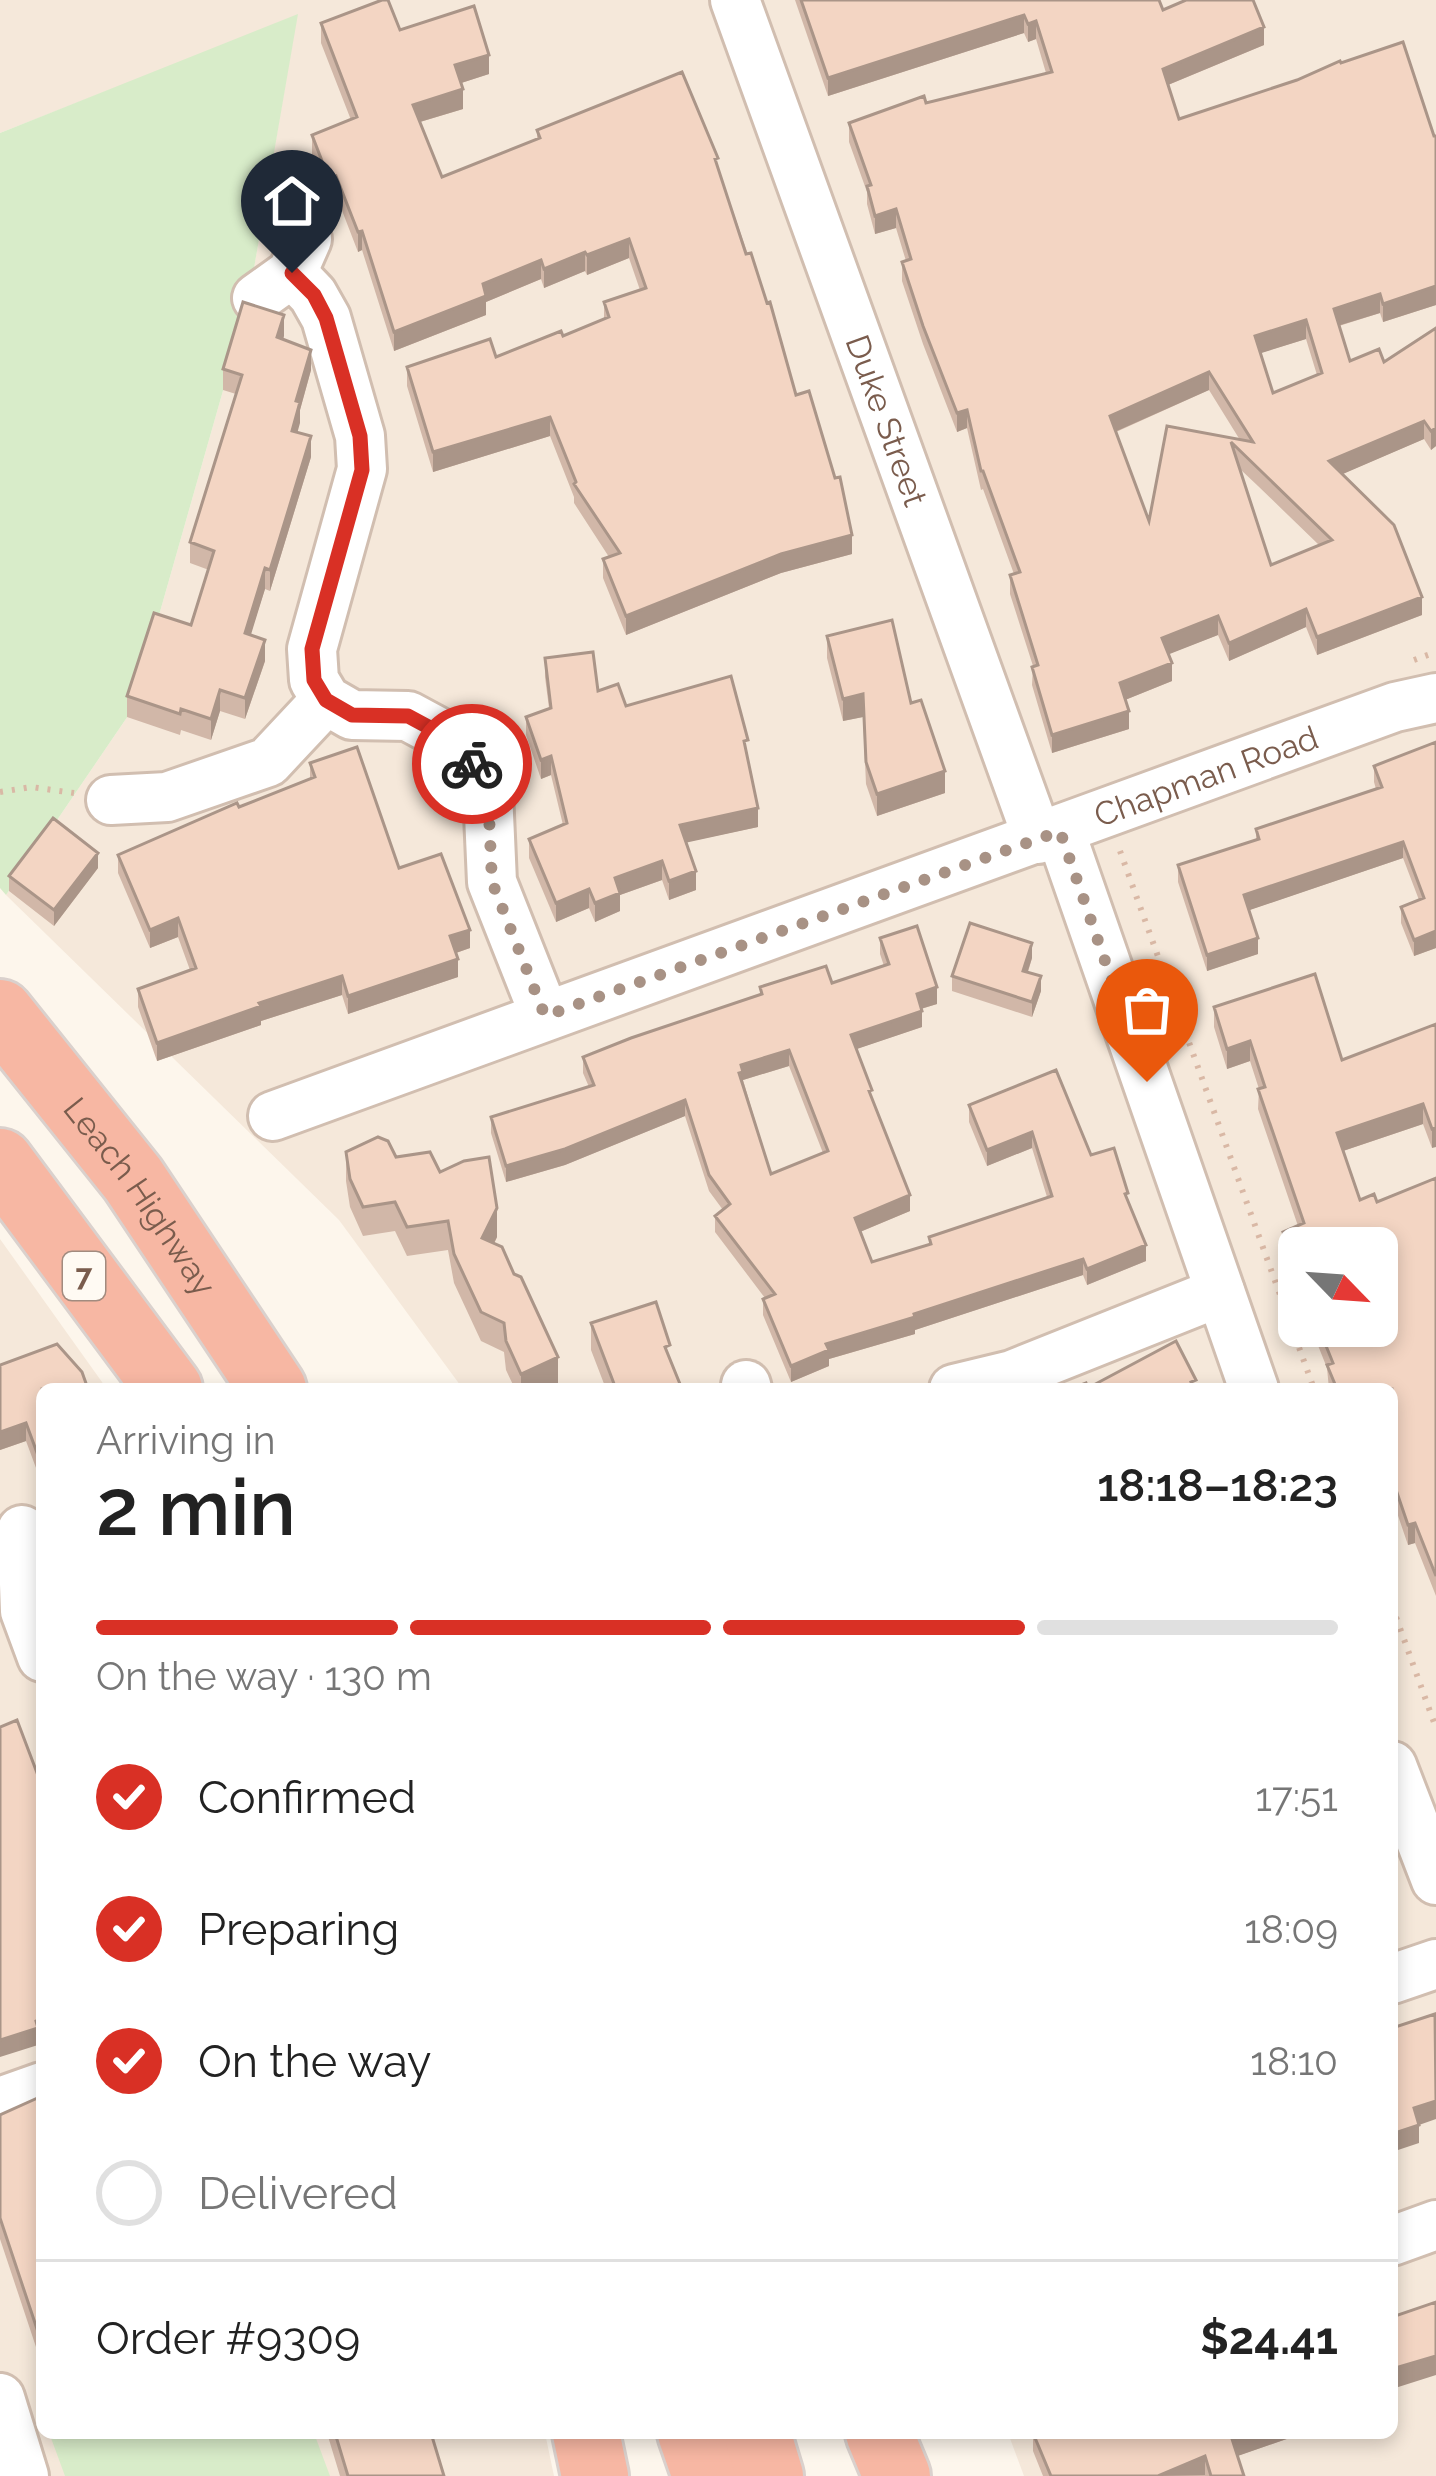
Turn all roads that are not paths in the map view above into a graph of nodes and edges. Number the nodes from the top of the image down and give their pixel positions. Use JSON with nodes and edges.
{"nodes":[{"id":1,"x":735,"y":0,"type":"edge"},
{"id":2,"x":285,"y":270,"type":"dead end"},
{"id":3,"x":1422,"y":696,"type":"edge"},
{"id":4,"x":326,"y":700,"type":"junction"},
{"id":5,"x":101,"y":800,"type":"road end"},
{"id":6,"x":1049,"y":835,"type":"junction"},
{"id":7,"x":0,"y":1013,"type":"edge"},
{"id":8,"x":545,"y":1016,"type":"junction"},
{"id":9,"x":273,"y":1116,"type":"dead end"},
{"id":10,"x":0,"y":1162,"type":"edge"},
{"id":11,"x":133,"y":1179,"type":"junction"},
{"id":12,"x":1220,"y":1292,"type":"junction"},
{"id":13,"x":165,"y":1383,"type":"edge"},
{"id":14,"x":269,"y":1383,"type":"edge"},
{"id":15,"x":288,"y":1383,"type":"edge"},
{"id":16,"x":979,"y":1383,"type":"edge"},
{"id":17,"x":1252,"y":1383,"type":"edge"},
{"id":18,"x":22,"y":1530,"type":"dead end"},
{"id":19,"x":36,"y":1641,"type":"edge"},
{"id":20,"x":1398,"y":1782,"type":"edge"},
{"id":21,"x":1436,"y":1880,"type":"edge"},
{"id":22,"x":1436,"y":1964,"type":"edge"},
{"id":23,"x":1398,"y":1977,"type":"edge"},
{"id":24,"x":36,"y":2088,"type":"edge"},
{"id":25,"x":0,"y":2102,"type":"edge"},
{"id":26,"x":1436,"y":2225,"type":"edge"},
{"id":27,"x":1398,"y":2239,"type":"edge"},
{"id":28,"x":0,"y":2398,"type":"edge"},
{"id":29,"x":587,"y":2439,"type":"edge"},
{"id":30,"x":693,"y":2439,"type":"edge"},
{"id":31,"x":759,"y":2439,"type":"edge"},
{"id":32,"x":882,"y":2439,"type":"edge"},
{"id":33,"x":14,"y":2470,"type":"edge"},
{"id":34,"x":595,"y":2476,"type":"edge"},
{"id":35,"x":706,"y":2476,"type":"edge"},
{"id":36,"x":770,"y":2476,"type":"edge"},
{"id":37,"x":897,"y":2476,"type":"edge"}],
"edges":[{"from":1,"to":6,"type":"street","name":"Duke Street"},
{"from":2,"to":4,"type":"street"},
{"from":3,"to":6,"type":"street","name":"Chapman Road"},
{"from":4,"to":5,"type":"street"},
{"from":4,"to":8,"type":"street"},
{"from":6,"to":8,"type":"street","name":"Chapman Road"},
{"from":6,"to":12,"type":"street","name":"Duke Street"},
{"from":7,"to":11,"type":"highway","name":"Leach Highway"},
{"from":8,"to":9,"type":"street","name":"Chapman Road"},
{"from":10,"to":13,"type":"highway","number":"7"},
{"from":11,"to":14,"type":"highway","name":"Leach Highway"},
{"from":11,"to":15,"type":"highway"},
{"from":12,"to":16,"type":"street"},
{"from":12,"to":17,"type":"street","name":"Duke Street"},
{"from":18,"to":19,"type":"street"},
{"from":20,"to":21,"type":"street"},
{"from":22,"to":23,"type":"street"},
{"from":24,"to":25,"type":"street"},
{"from":26,"to":27,"type":"street"},
{"from":28,"to":33,"type":"street"},
{"from":29,"to":34,"type":"highway"},
{"from":30,"to":35,"type":"highway"},
{"from":31,"to":36,"type":"highway"},
{"from":32,"to":37,"type":"highway"}]}
